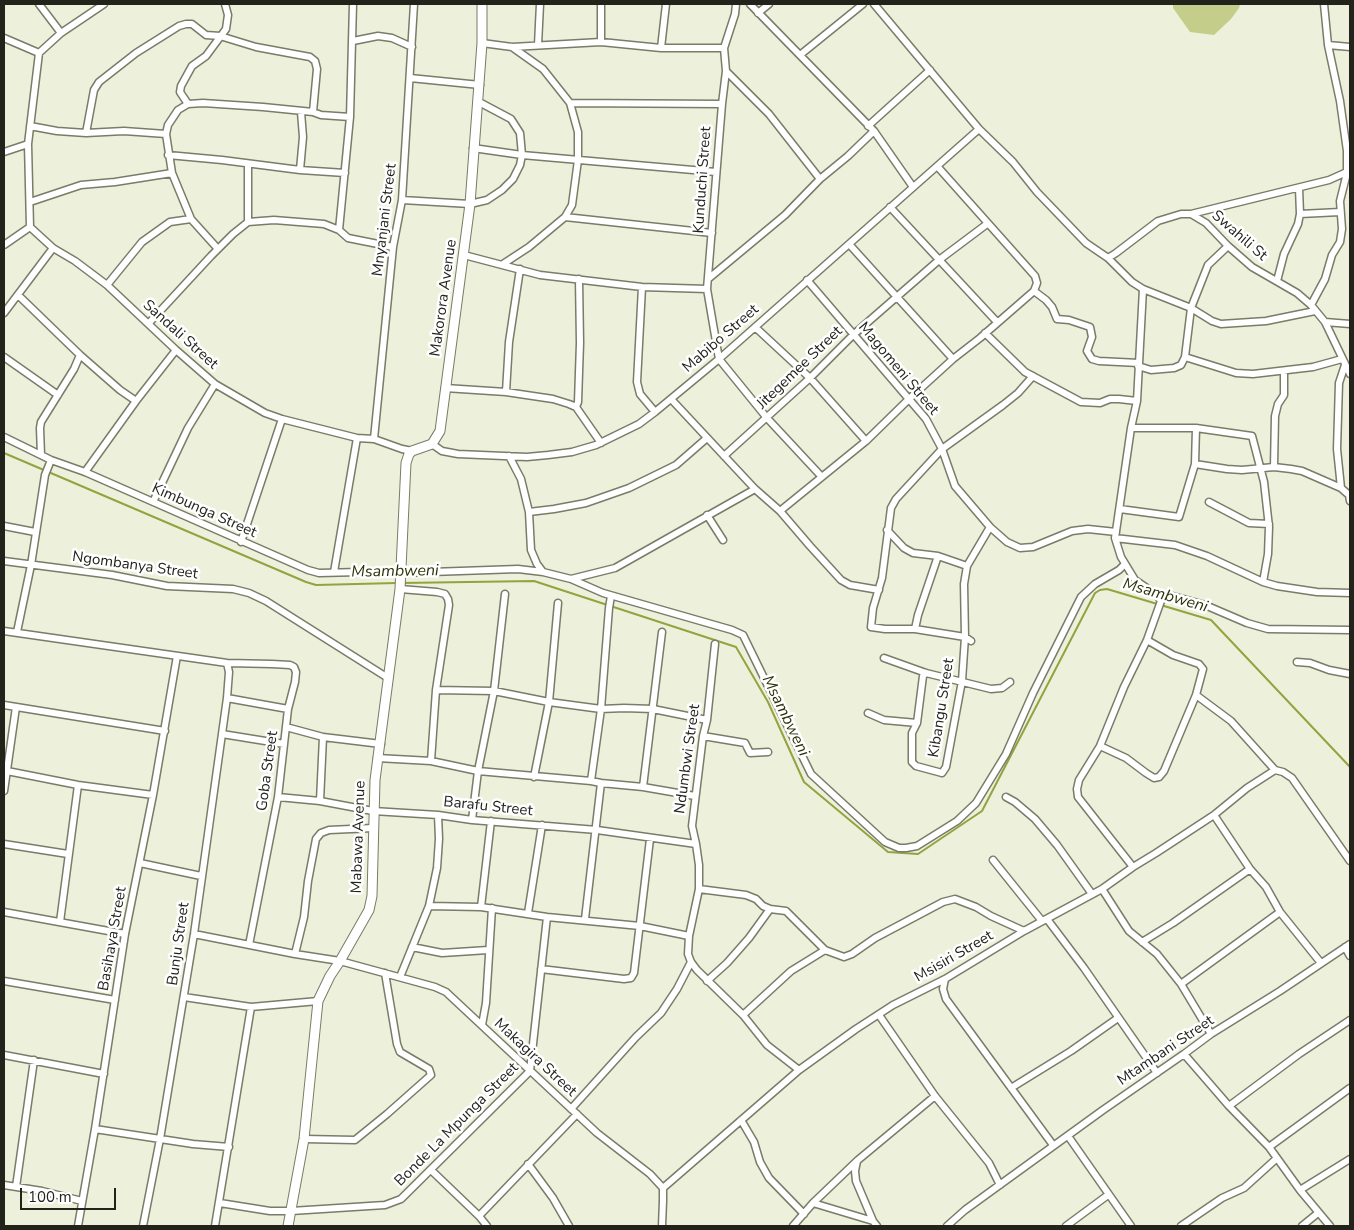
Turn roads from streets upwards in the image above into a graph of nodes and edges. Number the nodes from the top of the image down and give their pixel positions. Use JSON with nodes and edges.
{"nodes":[{"id":1,"x":39,"y":4,"type":"edge"},
{"id":2,"x":104,"y":4,"type":"edge"},
{"id":3,"x":225,"y":4,"type":"edge"},
{"id":4,"x":353,"y":4,"type":"edge"},
{"id":5,"x":414,"y":4,"type":"edge"},
{"id":6,"x":482,"y":4,"type":"edge"},
{"id":7,"x":540,"y":4,"type":"edge"},
{"id":8,"x":601,"y":4,"type":"edge"},
{"id":9,"x":666,"y":4,"type":"edge"},
{"id":10,"x":736,"y":4,"type":"edge"},
{"id":11,"x":750,"y":4,"type":"edge"},
{"id":12,"x":770,"y":4,"type":"edge"},
{"id":13,"x":863,"y":4,"type":"edge"},
{"id":14,"x":874,"y":4,"type":"edge"},
{"id":15,"x":1324,"y":4,"type":"edge"},
{"id":16,"x":758,"y":13,"type":"junction"},
{"id":17,"x":61,"y":33,"type":"junction"},
{"id":18,"x":220,"y":36,"type":"junction"},
{"id":19,"x":4,"y":38,"type":"edge"},
{"id":20,"x":353,"y":41,"type":"junction"},
{"id":21,"x":601,"y":42,"type":"junction"},
{"id":22,"x":482,"y":43,"type":"junction"},
{"id":23,"x":538,"y":45,"type":"junction"},
{"id":24,"x":1328,"y":45,"type":"junction"},
{"id":25,"x":412,"y":47,"type":"junction"},
{"id":26,"x":512,"y":47,"type":"junction"},
{"id":27,"x":1350,"y":47,"type":"edge"},
{"id":28,"x":661,"y":48,"type":"junction"},
{"id":29,"x":724,"y":48,"type":"junction"},
{"id":30,"x":39,"y":53,"type":"junction"},
{"id":31,"x":800,"y":55,"type":"junction"},
{"id":32,"x":930,"y":70,"type":"junction"},
{"id":33,"x":726,"y":71,"type":"junction"},
{"id":34,"x":410,"y":78,"type":"junction"},
{"id":35,"x":480,"y":85,"type":"junction"},
{"id":36,"x":478,"y":102,"type":"junction"},
{"id":37,"x":570,"y":103,"type":"junction"},
{"id":38,"x":188,"y":104,"type":"junction"},
{"id":39,"x":722,"y":104,"type":"junction"},
{"id":40,"x":301,"y":112,"type":"junction"},
{"id":41,"x":313,"y":112,"type":"junction"},
{"id":42,"x":350,"y":117,"type":"junction"},
{"id":43,"x":30,"y":126,"type":"junction"},
{"id":44,"x":868,"y":126,"type":"junction"},
{"id":45,"x":979,"y":128,"type":"junction"},
{"id":46,"x":874,"y":131,"type":"junction"},
{"id":47,"x":86,"y":133,"type":"junction"},
{"id":48,"x":166,"y":134,"type":"junction"},
{"id":49,"x":28,"y":144,"type":"junction"},
{"id":50,"x":473,"y":148,"type":"junction"},
{"id":51,"x":4,"y":152,"type":"edge"},
{"id":52,"x":168,"y":155,"type":"junction"},
{"id":53,"x":522,"y":155,"type":"junction"},
{"id":54,"x":578,"y":160,"type":"junction"},
{"id":55,"x":248,"y":164,"type":"junction"},
{"id":56,"x":937,"y":166,"type":"junction"},
{"id":57,"x":300,"y":170,"type":"junction"},
{"id":58,"x":716,"y":172,"type":"junction"},
{"id":59,"x":1349,"y":172,"type":"edge"},
{"id":60,"x":172,"y":173,"type":"junction"},
{"id":61,"x":345,"y":173,"type":"junction"},
{"id":62,"x":820,"y":179,"type":"junction"},
{"id":63,"x":913,"y":187,"type":"junction"},
{"id":64,"x":1299,"y":188,"type":"junction"},
{"id":65,"x":402,"y":200,"type":"junction"},
{"id":66,"x":30,"y":202,"type":"junction"},
{"id":67,"x":470,"y":204,"type":"junction"},
{"id":68,"x":890,"y":207,"type":"junction"},
{"id":69,"x":1340,"y":212,"type":"junction"},
{"id":70,"x":1191,"y":214,"type":"junction"},
{"id":71,"x":1300,"y":214,"type":"junction"},
{"id":72,"x":565,"y":218,"type":"junction"},
{"id":73,"x":191,"y":219,"type":"junction"},
{"id":74,"x":248,"y":222,"type":"junction"},
{"id":75,"x":987,"y":224,"type":"junction"},
{"id":76,"x":30,"y":227,"type":"junction"},
{"id":77,"x":339,"y":230,"type":"junction"},
{"id":78,"x":712,"y":233,"type":"junction"},
{"id":79,"x":849,"y":244,"type":"junction"},
{"id":80,"x":4,"y":245,"type":"edge"},
{"id":81,"x":1228,"y":246,"type":"junction"},
{"id":82,"x":393,"y":247,"type":"junction"},
{"id":83,"x":53,"y":248,"type":"junction"},
{"id":84,"x":218,"y":249,"type":"junction"},
{"id":85,"x":464,"y":255,"type":"junction"},
{"id":86,"x":1108,"y":258,"type":"junction"},
{"id":87,"x":939,"y":260,"type":"junction"},
{"id":88,"x":503,"y":264,"type":"junction"},
{"id":89,"x":520,"y":269,"type":"junction"},
{"id":90,"x":708,"y":278,"type":"junction"},
{"id":91,"x":579,"y":279,"type":"junction"},
{"id":92,"x":807,"y":280,"type":"junction"},
{"id":93,"x":1277,"y":281,"type":"junction"},
{"id":94,"x":107,"y":286,"type":"junction"},
{"id":95,"x":642,"y":287,"type":"junction"},
{"id":96,"x":707,"y":289,"type":"junction"},
{"id":97,"x":1143,"y":289,"type":"junction"},
{"id":98,"x":1034,"y":291,"type":"junction"},
{"id":99,"x":18,"y":295,"type":"junction"},
{"id":100,"x":897,"y":297,"type":"junction"},
{"id":101,"x":1191,"y":308,"type":"junction"},
{"id":102,"x":1313,"y":308,"type":"junction"},
{"id":103,"x":4,"y":313,"type":"edge"},
{"id":104,"x":996,"y":322,"type":"junction"},
{"id":105,"x":1325,"y":322,"type":"junction"},
{"id":106,"x":149,"y":323,"type":"junction"},
{"id":107,"x":1350,"y":324,"type":"edge"},
{"id":108,"x":755,"y":327,"type":"junction"},
{"id":109,"x":985,"y":333,"type":"junction"},
{"id":110,"x":853,"y":334,"type":"junction"},
{"id":111,"x":176,"y":350,"type":"junction"},
{"id":112,"x":80,"y":355,"type":"junction"},
{"id":113,"x":4,"y":357,"type":"edge"},
{"id":114,"x":1185,"y":357,"type":"junction"},
{"id":115,"x":719,"y":358,"type":"junction"},
{"id":116,"x":952,"y":359,"type":"junction"},
{"id":117,"x":1345,"y":361,"type":"edge"},
{"id":118,"x":1138,"y":365,"type":"junction"},
{"id":119,"x":1284,"y":371,"type":"junction"},
{"id":120,"x":1350,"y":374,"type":"edge"},
{"id":121,"x":1033,"y":376,"type":"junction"},
{"id":122,"x":810,"y":378,"type":"junction"},
{"id":123,"x":215,"y":384,"type":"junction"},
{"id":124,"x":445,"y":388,"type":"junction"},
{"id":125,"x":506,"y":392,"type":"junction"},
{"id":126,"x":58,"y":395,"type":"junction"},
{"id":127,"x":909,"y":398,"type":"junction"},
{"id":128,"x":671,"y":399,"type":"junction"},
{"id":129,"x":136,"y":401,"type":"junction"},
{"id":130,"x":1137,"y":401,"type":"junction"},
{"id":131,"x":576,"y":407,"type":"junction"},
{"id":132,"x":655,"y":412,"type":"junction"},
{"id":133,"x":767,"y":418,"type":"junction"},
{"id":134,"x":282,"y":419,"type":"junction"},
{"id":135,"x":1131,"y":428,"type":"junction"},
{"id":136,"x":1196,"y":428,"type":"junction"},
{"id":137,"x":4,"y":437,"type":"edge"},
{"id":138,"x":357,"y":438,"type":"junction"},
{"id":139,"x":707,"y":438,"type":"junction"},
{"id":140,"x":374,"y":439,"type":"junction"},
{"id":141,"x":866,"y":441,"type":"junction"},
{"id":142,"x":601,"y":442,"type":"junction"},
{"id":143,"x":432,"y":444,"type":"junction"},
{"id":144,"x":942,"y":449,"type":"junction"},
{"id":145,"x":412,"y":451,"type":"junction"},
{"id":146,"x":41,"y":455,"type":"junction"},
{"id":147,"x":509,"y":456,"type":"junction"},
{"id":148,"x":724,"y":456,"type":"junction"},
{"id":149,"x":49,"y":463,"type":"junction"},
{"id":150,"x":1195,"y":464,"type":"junction"},
{"id":151,"x":1274,"y":467,"type":"junction"},
{"id":152,"x":1261,"y":469,"type":"junction"},
{"id":153,"x":85,"y":472,"type":"junction"},
{"id":154,"x":822,"y":476,"type":"junction"},
{"id":155,"x":1341,"y":488,"type":"junction"},
{"id":156,"x":755,"y":489,"type":"junction"},
{"id":157,"x":1350,"y":498,"type":"edge"},
{"id":158,"x":153,"y":502,"type":"junction"},
{"id":159,"x":1209,"y":502,"type":"dead end"},
{"id":160,"x":1120,"y":509,"type":"junction"},
{"id":161,"x":780,"y":511,"type":"junction"},
{"id":162,"x":529,"y":512,"type":"junction"},
{"id":163,"x":707,"y":516,"type":"junction"},
{"id":164,"x":1268,"y":524,"type":"junction"},
{"id":165,"x":4,"y":526,"type":"edge"},
{"id":166,"x":990,"y":527,"type":"junction"},
{"id":167,"x":887,"y":530,"type":"junction"},
{"id":168,"x":35,"y":532,"type":"junction"},
{"id":169,"x":1115,"y":535,"type":"junction"},
{"id":170,"x":723,"y":540,"type":"dead end"},
{"id":171,"x":241,"y":542,"type":"junction"},
{"id":172,"x":938,"y":556,"type":"junction"},
{"id":173,"x":4,"y":561,"type":"edge"},
{"id":174,"x":1125,"y":564,"type":"junction"},
{"id":175,"x":31,"y":565,"type":"junction"},
{"id":176,"x":968,"y":566,"type":"junction"},
{"id":177,"x":334,"y":572,"type":"junction"},
{"id":178,"x":543,"y":572,"type":"junction"},
{"id":179,"x":401,"y":579,"type":"junction"},
{"id":180,"x":571,"y":579,"type":"junction"},
{"id":181,"x":1263,"y":582,"type":"junction"},
{"id":182,"x":879,"y":590,"type":"junction"},
{"id":183,"x":1350,"y":592,"type":"edge"},
{"id":184,"x":505,"y":594,"type":"dead end"},
{"id":185,"x":1157,"y":595,"type":"junction"},
{"id":186,"x":610,"y":602,"type":"junction"},
{"id":187,"x":558,"y":603,"type":"dead end"},
{"id":188,"x":915,"y":629,"type":"junction"},
{"id":189,"x":1350,"y":630,"type":"edge"},
{"id":190,"x":4,"y":631,"type":"edge"},
{"id":191,"x":16,"y":632,"type":"junction"},
{"id":192,"x":662,"y":632,"type":"dead end"},
{"id":193,"x":965,"y":637,"type":"junction"},
{"id":194,"x":1147,"y":640,"type":"junction"},
{"id":195,"x":971,"y":641,"type":"dead end"},
{"id":196,"x":715,"y":644,"type":"dead end"},
{"id":197,"x":177,"y":656,"type":"junction"},
{"id":198,"x":884,"y":658,"type":"dead end"},
{"id":199,"x":1297,"y":662,"type":"dead end"},
{"id":200,"x":227,"y":663,"type":"junction"},
{"id":201,"x":926,"y":673,"type":"junction"},
{"id":202,"x":1350,"y":674,"type":"edge"},
{"id":203,"x":388,"y":678,"type":"junction"},
{"id":204,"x":962,"y":680,"type":"junction"},
{"id":205,"x":1010,"y":682,"type":"dead end"},
{"id":206,"x":436,"y":690,"type":"junction"},
{"id":207,"x":494,"y":691,"type":"junction"},
{"id":208,"x":1196,"y":695,"type":"junction"},
{"id":209,"x":227,"y":698,"type":"junction"},
{"id":210,"x":549,"y":702,"type":"junction"},
{"id":211,"x":4,"y":705,"type":"edge"},
{"id":212,"x":16,"y":707,"type":"junction"},
{"id":213,"x":288,"y":709,"type":"junction"},
{"id":214,"x":601,"y":709,"type":"junction"},
{"id":215,"x":653,"y":709,"type":"junction"},
{"id":216,"x":868,"y":713,"type":"dead end"},
{"id":217,"x":707,"y":720,"type":"junction"},
{"id":218,"x":917,"y":723,"type":"junction"},
{"id":219,"x":286,"y":727,"type":"junction"},
{"id":220,"x":165,"y":731,"type":"junction"},
{"id":221,"x":222,"y":734,"type":"junction"},
{"id":222,"x":703,"y":736,"type":"junction"},
{"id":223,"x":323,"y":737,"type":"junction"},
{"id":224,"x":284,"y":744,"type":"junction"},
{"id":225,"x":381,"y":744,"type":"junction"},
{"id":226,"x":1100,"y":746,"type":"junction"},
{"id":227,"x":768,"y":752,"type":"dead end"},
{"id":228,"x":377,"y":758,"type":"junction"},
{"id":229,"x":431,"y":761,"type":"junction"},
{"id":230,"x":1274,"y":770,"type":"junction"},
{"id":231,"x":7,"y":771,"type":"junction"},
{"id":232,"x":478,"y":771,"type":"junction"},
{"id":233,"x":534,"y":777,"type":"junction"},
{"id":234,"x":591,"y":781,"type":"junction"},
{"id":235,"x":601,"y":783,"type":"junction"},
{"id":236,"x":78,"y":785,"type":"junction"},
{"id":237,"x":643,"y":787,"type":"junction"},
{"id":238,"x":4,"y":791,"type":"edge"},
{"id":239,"x":154,"y":796,"type":"junction"},
{"id":240,"x":695,"y":796,"type":"junction"},
{"id":241,"x":278,"y":797,"type":"junction"},
{"id":242,"x":1006,"y":797,"type":"dead end"},
{"id":243,"x":320,"y":801,"type":"junction"},
{"id":244,"x":373,"y":811,"type":"junction"},
{"id":245,"x":1214,"y":814,"type":"junction"},
{"id":246,"x":438,"y":815,"type":"junction"},
{"id":247,"x":472,"y":820,"type":"junction"},
{"id":248,"x":491,"y":821,"type":"junction"},
{"id":249,"x":542,"y":825,"type":"junction"},
{"id":250,"x":374,"y":828,"type":"junction"},
{"id":251,"x":597,"y":830,"type":"junction"},
{"id":252,"x":650,"y":839,"type":"junction"},
{"id":253,"x":4,"y":844,"type":"edge"},
{"id":254,"x":696,"y":844,"type":"junction"},
{"id":255,"x":68,"y":854,"type":"junction"},
{"id":256,"x":994,"y":860,"type":"dead end"},
{"id":257,"x":1350,"y":861,"type":"edge"},
{"id":258,"x":140,"y":863,"type":"junction"},
{"id":259,"x":1133,"y":867,"type":"junction"},
{"id":260,"x":1250,"y":869,"type":"junction"},
{"id":261,"x":201,"y":876,"type":"junction"},
{"id":262,"x":699,"y":889,"type":"junction"},
{"id":263,"x":1102,"y":889,"type":"junction"},
{"id":264,"x":1092,"y":894,"type":"junction"},
{"id":265,"x":429,"y":906,"type":"junction"},
{"id":266,"x":481,"y":906,"type":"junction"},
{"id":267,"x":492,"y":908,"type":"junction"},
{"id":268,"x":770,"y":909,"type":"junction"},
{"id":269,"x":4,"y":912,"type":"edge"},
{"id":270,"x":1280,"y":912,"type":"junction"},
{"id":271,"x":528,"y":913,"type":"junction"},
{"id":272,"x":547,"y":917,"type":"junction"},
{"id":273,"x":584,"y":919,"type":"junction"},
{"id":274,"x":1044,"y":920,"type":"junction"},
{"id":275,"x":60,"y":922,"type":"junction"},
{"id":276,"x":640,"y":926,"type":"junction"},
{"id":277,"x":1024,"y":931,"type":"junction"},
{"id":278,"x":125,"y":934,"type":"junction"},
{"id":279,"x":194,"y":934,"type":"junction"},
{"id":280,"x":689,"y":936,"type":"junction"},
{"id":281,"x":1142,"y":942,"type":"junction"},
{"id":282,"x":249,"y":945,"type":"junction"},
{"id":283,"x":1347,"y":946,"type":"edge"},
{"id":284,"x":412,"y":947,"type":"junction"},
{"id":285,"x":488,"y":950,"type":"junction"},
{"id":286,"x":825,"y":950,"type":"junction"},
{"id":287,"x":296,"y":954,"type":"junction"},
{"id":288,"x":1350,"y":956,"type":"edge"},
{"id":289,"x":340,"y":961,"type":"junction"},
{"id":290,"x":691,"y":962,"type":"junction"},
{"id":291,"x":1321,"y":963,"type":"junction"},
{"id":292,"x":541,"y":969,"type":"junction"},
{"id":293,"x":385,"y":974,"type":"junction"},
{"id":294,"x":400,"y":977,"type":"junction"},
{"id":295,"x":945,"y":979,"type":"junction"},
{"id":296,"x":4,"y":981,"type":"edge"},
{"id":297,"x":707,"y":981,"type":"junction"},
{"id":298,"x":1181,"y":984,"type":"junction"},
{"id":299,"x":184,"y":997,"type":"junction"},
{"id":300,"x":115,"y":1000,"type":"junction"},
{"id":301,"x":318,"y":1001,"type":"junction"},
{"id":302,"x":250,"y":1007,"type":"junction"},
{"id":303,"x":743,"y":1015,"type":"junction"},
{"id":304,"x":879,"y":1015,"type":"junction"},
{"id":305,"x":1118,"y":1018,"type":"junction"},
{"id":306,"x":1350,"y":1020,"type":"edge"},
{"id":307,"x":482,"y":1025,"type":"junction"},
{"id":308,"x":1211,"y":1034,"type":"junction"},
{"id":309,"x":1184,"y":1054,"type":"junction"},
{"id":310,"x":4,"y":1055,"type":"edge"},
{"id":311,"x":34,"y":1060,"type":"junction"},
{"id":312,"x":799,"y":1070,"type":"junction"},
{"id":313,"x":530,"y":1071,"type":"junction"},
{"id":314,"x":1157,"y":1073,"type":"junction"},
{"id":315,"x":104,"y":1074,"type":"junction"},
{"id":316,"x":1011,"y":1088,"type":"junction"},
{"id":317,"x":1350,"y":1088,"type":"edge"},
{"id":318,"x":935,"y":1096,"type":"junction"},
{"id":319,"x":1229,"y":1106,"type":"junction"},
{"id":320,"x":574,"y":1112,"type":"junction"},
{"id":321,"x":741,"y":1120,"type":"junction"},
{"id":322,"x":95,"y":1129,"type":"junction"},
{"id":323,"x":1068,"y":1136,"type":"junction"},
{"id":324,"x":160,"y":1139,"type":"junction"},
{"id":325,"x":304,"y":1139,"type":"junction"},
{"id":326,"x":1053,"y":1145,"type":"junction"},
{"id":327,"x":229,"y":1147,"type":"junction"},
{"id":328,"x":1269,"y":1147,"type":"junction"},
{"id":329,"x":1276,"y":1159,"type":"junction"},
{"id":330,"x":1350,"y":1159,"type":"edge"},
{"id":331,"x":858,"y":1160,"type":"junction"},
{"id":332,"x":989,"y":1163,"type":"junction"},
{"id":333,"x":528,"y":1164,"type":"junction"},
{"id":334,"x":431,"y":1170,"type":"junction"},
{"id":335,"x":1008,"y":1180,"type":"junction"},
{"id":336,"x":4,"y":1185,"type":"edge"},
{"id":337,"x":1000,"y":1185,"type":"junction"},
{"id":338,"x":16,"y":1187,"type":"junction"},
{"id":339,"x":662,"y":1188,"type":"junction"},
{"id":340,"x":1300,"y":1190,"type":"junction"},
{"id":341,"x":1108,"y":1195,"type":"junction"},
{"id":342,"x":82,"y":1201,"type":"junction"},
{"id":343,"x":220,"y":1203,"type":"junction"},
{"id":344,"x":813,"y":1203,"type":"junction"},
{"id":345,"x":291,"y":1211,"type":"junction"},
{"id":346,"x":1318,"y":1213,"type":"junction"},
{"id":347,"x":804,"y":1214,"type":"junction"},
{"id":348,"x":479,"y":1216,"type":"junction"},
{"id":349,"x":875,"y":1224,"type":"edge"},
{"id":350,"x":78,"y":1226,"type":"edge"},
{"id":351,"x":143,"y":1226,"type":"edge"},
{"id":352,"x":215,"y":1226,"type":"edge"},
{"id":353,"x":288,"y":1226,"type":"edge"},
{"id":354,"x":487,"y":1226,"type":"edge"},
{"id":355,"x":569,"y":1226,"type":"edge"},
{"id":356,"x":662,"y":1226,"type":"edge"},
{"id":357,"x":793,"y":1226,"type":"edge"},
{"id":358,"x":947,"y":1226,"type":"edge"},
{"id":359,"x":1066,"y":1226,"type":"edge"},
{"id":360,"x":1131,"y":1226,"type":"edge"},
{"id":361,"x":1181,"y":1226,"type":"edge"},
{"id":362,"x":1302,"y":1226,"type":"edge"},
{"id":363,"x":1330,"y":1226,"type":"edge"}],
"edges":[{"from":1,"to":17,"type":"street"},
{"from":2,"to":17,"type":"street"},
{"from":3,"to":18,"type":"street"},
{"from":4,"to":20,"type":"street"},
{"from":5,"to":25,"type":"street","name":"Mnyanjani Street"},
{"from":6,"to":22,"type":"street","name":"Makorora Avenue"},
{"from":7,"to":23,"type":"street"},
{"from":8,"to":21,"type":"street"},
{"from":9,"to":28,"type":"street"},
{"from":10,"to":29,"type":"street","name":"Kunduchi Street"},
{"from":11,"to":16,"type":"street"},
{"from":12,"to":16,"type":"street"},
{"from":13,"to":31,"type":"street"},
{"from":14,"to":32,"type":"street"},
{"from":15,"to":24,"type":"street"},
{"from":16,"to":31,"type":"street"},
{"from":17,"to":30,"type":"street"},
{"from":18,"to":38,"type":"street"},
{"from":18,"to":41,"type":"street"},
{"from":18,"to":47,"type":"street"},
{"from":19,"to":30,"type":"street"},
{"from":20,"to":25,"type":"street"},
{"from":20,"to":42,"type":"street"},
{"from":21,"to":23,"type":"street"},
{"from":21,"to":28,"type":"street"},
{"from":22,"to":26,"type":"street"},
{"from":22,"to":35,"type":"street","name":"Makorora Avenue"},
{"from":23,"to":26,"type":"street"},
{"from":24,"to":27,"type":"street"},
{"from":24,"to":59,"type":"street"},
{"from":25,"to":34,"type":"street","name":"Mnyanjani Street"},
{"from":26,"to":37,"type":"street"},
{"from":28,"to":29,"type":"street"},
{"from":29,"to":33,"type":"street","name":"Kunduchi Street"},
{"from":30,"to":43,"type":"street"},
{"from":31,"to":44,"type":"street"},
{"from":32,"to":44,"type":"street"},
{"from":32,"to":45,"type":"street"},
{"from":33,"to":39,"type":"street","name":"Kunduchi Street"},
{"from":33,"to":62,"type":"street"},
{"from":34,"to":35,"type":"street"},
{"from":34,"to":65,"type":"street","name":"Mnyanjani Street"},
{"from":35,"to":36,"type":"street","name":"Makorora Avenue"},
{"from":36,"to":50,"type":"street","name":"Makorora Avenue"},
{"from":36,"to":53,"type":"street"},
{"from":37,"to":39,"type":"street"},
{"from":37,"to":54,"type":"street"},
{"from":38,"to":40,"type":"street"},
{"from":38,"to":48,"type":"street"},
{"from":39,"to":58,"type":"street","name":"Kunduchi Street"},
{"from":40,"to":41,"type":"street"},
{"from":40,"to":57,"type":"street"},
{"from":41,"to":42,"type":"street"},
{"from":42,"to":61,"type":"street"},
{"from":43,"to":47,"type":"street"},
{"from":43,"to":49,"type":"street"},
{"from":44,"to":46,"type":"street"},
{"from":45,"to":56,"type":"street","name":"Mabibo Street"},
{"from":45,"to":86,"type":"street"},
{"from":46,"to":62,"type":"street"},
{"from":46,"to":63,"type":"street"},
{"from":47,"to":48,"type":"street"},
{"from":48,"to":52,"type":"street"},
{"from":49,"to":51,"type":"street"},
{"from":49,"to":66,"type":"street"},
{"from":50,"to":53,"type":"street"},
{"from":50,"to":67,"type":"street","name":"Makorora Avenue"},
{"from":52,"to":55,"type":"street"},
{"from":52,"to":60,"type":"street"},
{"from":53,"to":54,"type":"street"},
{"from":53,"to":67,"type":"street"},
{"from":54,"to":58,"type":"street"},
{"from":54,"to":72,"type":"street"},
{"from":55,"to":57,"type":"street"},
{"from":55,"to":74,"type":"street"},
{"from":56,"to":63,"type":"street","name":"Mabibo Street"},
{"from":56,"to":75,"type":"street"},
{"from":57,"to":61,"type":"street"},
{"from":58,"to":78,"type":"street","name":"Kunduchi Street"},
{"from":59,"to":64,"type":"street"},
{"from":59,"to":69,"type":"street"},
{"from":60,"to":66,"type":"street"},
{"from":60,"to":73,"type":"street"},
{"from":61,"to":77,"type":"street"},
{"from":62,"to":90,"type":"street"},
{"from":63,"to":68,"type":"street","name":"Mabibo Street"},
{"from":64,"to":70,"type":"street"},
{"from":64,"to":71,"type":"street"},
{"from":65,"to":67,"type":"street"},
{"from":65,"to":82,"type":"street","name":"Mnyanjani Street"},
{"from":66,"to":76,"type":"street"},
{"from":67,"to":85,"type":"street","name":"Makorora Avenue"},
{"from":68,"to":79,"type":"street","name":"Mabibo Street"},
{"from":68,"to":87,"type":"street"},
{"from":69,"to":71,"type":"street"},
{"from":69,"to":102,"type":"street"},
{"from":70,"to":81,"type":"street","name":"Swahili St"},
{"from":70,"to":86,"type":"street","name":"Swahili St"},
{"from":71,"to":93,"type":"street"},
{"from":72,"to":78,"type":"street"},
{"from":72,"to":88,"type":"street"},
{"from":73,"to":84,"type":"street"},
{"from":73,"to":94,"type":"street"},
{"from":74,"to":77,"type":"street"},
{"from":74,"to":84,"type":"street"},
{"from":75,"to":87,"type":"street","name":"Jitegemee Street"},
{"from":75,"to":98,"type":"street"},
{"from":76,"to":80,"type":"street"},
{"from":76,"to":83,"type":"street","name":"Sandali Street"},
{"from":77,"to":82,"type":"street"},
{"from":78,"to":90,"type":"street","name":"Kunduchi Street"},
{"from":79,"to":92,"type":"street","name":"Mabibo Street"},
{"from":79,"to":100,"type":"street"},
{"from":81,"to":93,"type":"street","name":"Swahili St"},
{"from":81,"to":101,"type":"street"},
{"from":82,"to":140,"type":"street","name":"Mnyanjani Street"},
{"from":83,"to":94,"type":"street","name":"Sandali Street"},
{"from":83,"to":99,"type":"street"},
{"from":84,"to":106,"type":"street"},
{"from":85,"to":88,"type":"street"},
{"from":85,"to":124,"type":"street","name":"Makorora Avenue"},
{"from":86,"to":97,"type":"street"},
{"from":87,"to":100,"type":"street","name":"Jitegemee Street"},
{"from":87,"to":104,"type":"street"},
{"from":88,"to":89,"type":"street"},
{"from":89,"to":91,"type":"street"},
{"from":89,"to":125,"type":"street"},
{"from":90,"to":96,"type":"street","name":"Kunduchi Street"},
{"from":91,"to":95,"type":"street"},
{"from":91,"to":131,"type":"street"},
{"from":92,"to":108,"type":"street","name":"Mabibo Street"},
{"from":92,"to":110,"type":"street","name":"Magomeni Street"},
{"from":93,"to":102,"type":"street","name":"Swahili St"},
{"from":94,"to":106,"type":"street","name":"Sandali Street"},
{"from":95,"to":96,"type":"street"},
{"from":95,"to":132,"type":"street"},
{"from":96,"to":115,"type":"street","name":"Kunduchi Street"},
{"from":97,"to":101,"type":"street"},
{"from":97,"to":118,"type":"street"},
{"from":98,"to":104,"type":"street"},
{"from":98,"to":118,"type":"street"},
{"from":99,"to":103,"type":"street"},
{"from":99,"to":112,"type":"street"},
{"from":100,"to":110,"type":"street","name":"Jitegemee Street"},
{"from":100,"to":116,"type":"street"},
{"from":101,"to":102,"type":"street"},
{"from":101,"to":114,"type":"street"},
{"from":102,"to":105,"type":"street","name":"Swahili St"},
{"from":104,"to":109,"type":"street"},
{"from":105,"to":107,"type":"street"},
{"from":105,"to":117,"type":"street","name":"Swahili St"},
{"from":106,"to":111,"type":"street","name":"Sandali Street"},
{"from":108,"to":115,"type":"street","name":"Mabibo Street"},
{"from":108,"to":122,"type":"street"},
{"from":109,"to":116,"type":"street"},
{"from":109,"to":121,"type":"street"},
{"from":110,"to":122,"type":"street","name":"Jitegemee Street"},
{"from":110,"to":127,"type":"street","name":"Magomeni Street"},
{"from":111,"to":123,"type":"street","name":"Sandali Street"},
{"from":111,"to":129,"type":"street"},
{"from":112,"to":126,"type":"street"},
{"from":112,"to":129,"type":"street"},
{"from":113,"to":126,"type":"street"},
{"from":114,"to":118,"type":"street"},
{"from":114,"to":119,"type":"street"},
{"from":115,"to":128,"type":"street","name":"Mabibo Street"},
{"from":115,"to":133,"type":"street"},
{"from":116,"to":127,"type":"street"},
{"from":117,"to":119,"type":"street"},
{"from":117,"to":120,"type":"street","name":"Swahili St"},
{"from":117,"to":155,"type":"street"},
{"from":118,"to":130,"type":"street"},
{"from":119,"to":151,"type":"street"},
{"from":121,"to":130,"type":"street"},
{"from":121,"to":144,"type":"street"},
{"from":122,"to":133,"type":"street","name":"Jitegemee Street"},
{"from":122,"to":141,"type":"street"},
{"from":123,"to":134,"type":"street","name":"Sandali Street"},
{"from":123,"to":158,"type":"street"},
{"from":124,"to":125,"type":"street"},
{"from":124,"to":143,"type":"street","name":"Makorora Avenue"},
{"from":125,"to":131,"type":"street"},
{"from":126,"to":146,"type":"street"},
{"from":127,"to":141,"type":"street"},
{"from":127,"to":144,"type":"street","name":"Magomeni Street"},
{"from":128,"to":132,"type":"street","name":"Mabibo Street"},
{"from":128,"to":139,"type":"street"},
{"from":129,"to":153,"type":"street"},
{"from":130,"to":135,"type":"street"},
{"from":131,"to":142,"type":"street"},
{"from":132,"to":142,"type":"street","name":"Mabibo Street"},
{"from":133,"to":148,"type":"street","name":"Jitegemee Street"},
{"from":133,"to":154,"type":"street"},
{"from":134,"to":138,"type":"street","name":"Sandali Street"},
{"from":134,"to":171,"type":"street"},
{"from":135,"to":136,"type":"street"},
{"from":135,"to":160,"type":"street"},
{"from":136,"to":150,"type":"street"},
{"from":136,"to":152,"type":"street"},
{"from":137,"to":146,"type":"street","name":"Kimbunga Street"},
{"from":138,"to":140,"type":"street","name":"Sandali Street"},
{"from":138,"to":177,"type":"street"},
{"from":139,"to":148,"type":"street"},
{"from":139,"to":162,"type":"street"},
{"from":140,"to":145,"type":"street","name":"Sandali Street"},
{"from":141,"to":154,"type":"street"},
{"from":142,"to":147,"type":"street","name":"Mabibo Street"},
{"from":143,"to":145,"type":"street"},
{"from":143,"to":147,"type":"street","name":"Mabibo Street"},
{"from":144,"to":166,"type":"street","name":"Magomeni Street"},
{"from":144,"to":167,"type":"street"},
{"from":145,"to":179,"type":"street"},
{"from":146,"to":149,"type":"street","name":"Kimbunga Street"},
{"from":147,"to":162,"type":"street"},
{"from":148,"to":156,"type":"street"},
{"from":149,"to":153,"type":"street","name":"Kimbunga Street"},
{"from":149,"to":168,"type":"street"},
{"from":150,"to":152,"type":"street"},
{"from":150,"to":160,"type":"street"},
{"from":151,"to":152,"type":"street"},
{"from":151,"to":155,"type":"street"},
{"from":152,"to":164,"type":"street"},
{"from":153,"to":158,"type":"street","name":"Kimbunga Street"},
{"from":154,"to":161,"type":"street"},
{"from":155,"to":157,"type":"street"},
{"from":156,"to":161,"type":"street"},
{"from":156,"to":163,"type":"street"},
{"from":158,"to":171,"type":"street","name":"Kimbunga Street"},
{"from":159,"to":164,"type":"street"},
{"from":160,"to":169,"type":"street"},
{"from":161,"to":182,"type":"street"},
{"from":162,"to":178,"type":"street"},
{"from":163,"to":170,"type":"street"},
{"from":163,"to":180,"type":"street"},
{"from":164,"to":181,"type":"street"},
{"from":165,"to":168,"type":"street"},
{"from":166,"to":169,"type":"street","name":"Magomeni Street"},
{"from":166,"to":176,"type":"street","name":"Kibangu Street"},
{"from":167,"to":172,"type":"street"},
{"from":167,"to":182,"type":"street"},
{"from":168,"to":175,"type":"street"},
{"from":169,"to":174,"type":"street"},
{"from":169,"to":181,"type":"street"},
{"from":171,"to":177,"type":"street","name":"Kimbunga Street"},
{"from":172,"to":176,"type":"street"},
{"from":172,"to":188,"type":"street"},
{"from":173,"to":175,"type":"street","name":"Ngombanya Street"},
{"from":174,"to":185,"type":"street"},
{"from":174,"to":186,"type":"street"},
{"from":175,"to":191,"type":"street"},
{"from":175,"to":203,"type":"street","name":"Ngombanya Street"},
{"from":176,"to":193,"type":"street","name":"Kibangu Street"},
{"from":177,"to":179,"type":"street","name":"Kimbunga Street"},
{"from":178,"to":179,"type":"street"},
{"from":178,"to":180,"type":"street"},
{"from":179,"to":203,"type":"street","name":"Mabawa Avenue"},
{"from":179,"to":206,"type":"street"},
{"from":180,"to":186,"type":"street"},
{"from":181,"to":183,"type":"street"},
{"from":182,"to":188,"type":"street"},
{"from":184,"to":207,"type":"street"},
{"from":185,"to":189,"type":"street"},
{"from":185,"to":194,"type":"street"},
{"from":186,"to":214,"type":"street"},
{"from":187,"to":210,"type":"street"},
{"from":188,"to":193,"type":"street"},
{"from":190,"to":191,"type":"street"},
{"from":191,"to":197,"type":"street"},
{"from":192,"to":215,"type":"street"},
{"from":193,"to":195,"type":"street"},
{"from":193,"to":204,"type":"street","name":"Kibangu Street"},
{"from":194,"to":208,"type":"street"},
{"from":194,"to":226,"type":"street"},
{"from":196,"to":217,"type":"street","name":"Ndumbwi Street"},
{"from":197,"to":200,"type":"street"},
{"from":197,"to":220,"type":"street","name":"Basihaya Street"},
{"from":198,"to":201,"type":"street"},
{"from":199,"to":202,"type":"street"},
{"from":200,"to":209,"type":"street","name":"Bunju Street"},
{"from":200,"to":213,"type":"street","name":"Goba Street"},
{"from":201,"to":204,"type":"street"},
{"from":201,"to":218,"type":"street","name":"Kibangu Street"},
{"from":203,"to":225,"type":"street","name":"Mabawa Avenue"},
{"from":204,"to":205,"type":"street"},
{"from":204,"to":218,"type":"street","name":"Kibangu Street"},
{"from":206,"to":207,"type":"street"},
{"from":206,"to":229,"type":"street"},
{"from":207,"to":210,"type":"street"},
{"from":207,"to":232,"type":"street"},
{"from":208,"to":226,"type":"street"},
{"from":208,"to":230,"type":"street"},
{"from":209,"to":213,"type":"street"},
{"from":209,"to":221,"type":"street","name":"Bunju Street"},
{"from":210,"to":214,"type":"street"},
{"from":210,"to":233,"type":"street"},
{"from":211,"to":212,"type":"street"},
{"from":212,"to":220,"type":"street"},
{"from":212,"to":231,"type":"street"},
{"from":213,"to":219,"type":"street","name":"Goba Street"},
{"from":214,"to":215,"type":"street"},
{"from":214,"to":234,"type":"street"},
{"from":215,"to":217,"type":"street"},
{"from":215,"to":237,"type":"street"},
{"from":216,"to":218,"type":"street"},
{"from":217,"to":222,"type":"street","name":"Ndumbwi Street"},
{"from":219,"to":223,"type":"street"},
{"from":219,"to":224,"type":"street","name":"Goba Street"},
{"from":220,"to":239,"type":"street","name":"Basihaya Street"},
{"from":221,"to":224,"type":"street"},
{"from":221,"to":261,"type":"street","name":"Bunju Street"},
{"from":222,"to":227,"type":"street"},
{"from":222,"to":240,"type":"street","name":"Ndumbwi Street"},
{"from":223,"to":225,"type":"street"},
{"from":223,"to":243,"type":"street"},
{"from":224,"to":241,"type":"street","name":"Goba Street"},
{"from":225,"to":228,"type":"street","name":"Mabawa Avenue"},
{"from":226,"to":259,"type":"street"},
{"from":228,"to":229,"type":"street"},
{"from":228,"to":244,"type":"street","name":"Mabawa Avenue"},
{"from":229,"to":232,"type":"street"},
{"from":230,"to":245,"type":"street","name":"Msisiri Street"},
{"from":230,"to":257,"type":"street"},
{"from":231,"to":236,"type":"street"},
{"from":231,"to":238,"type":"street"},
{"from":232,"to":233,"type":"street"},
{"from":232,"to":247,"type":"street"},
{"from":233,"to":234,"type":"street"},
{"from":234,"to":235,"type":"street"},
{"from":235,"to":237,"type":"street"},
{"from":235,"to":251,"type":"street"},
{"from":236,"to":239,"type":"street"},
{"from":236,"to":255,"type":"street"},
{"from":237,"to":240,"type":"street"},
{"from":239,"to":258,"type":"street","name":"Basihaya Street"},
{"from":240,"to":254,"type":"street","name":"Ndumbwi Street"},
{"from":241,"to":243,"type":"street","name":"Barafu Street"},
{"from":241,"to":282,"type":"street","name":"Goba Street"},
{"from":242,"to":264,"type":"street"},
{"from":243,"to":244,"type":"street","name":"Barafu Street"},
{"from":244,"to":246,"type":"street","name":"Barafu Street"},
{"from":244,"to":250,"type":"street","name":"Mabawa Avenue"},
{"from":245,"to":259,"type":"street","name":"Msisiri Street"},
{"from":245,"to":260,"type":"street"},
{"from":246,"to":247,"type":"street","name":"Barafu Street"},
{"from":246,"to":265,"type":"street"},
{"from":247,"to":248,"type":"street","name":"Barafu Street"},
{"from":248,"to":249,"type":"street","name":"Barafu Street"},
{"from":248,"to":266,"type":"street"},
{"from":249,"to":251,"type":"street","name":"Barafu Street"},
{"from":249,"to":271,"type":"street"},
{"from":250,"to":287,"type":"street"},
{"from":250,"to":289,"type":"street","name":"Mabawa Avenue"},
{"from":251,"to":252,"type":"street","name":"Barafu Street"},
{"from":251,"to":273,"type":"street"},
{"from":252,"to":254,"type":"street","name":"Barafu Street"},
{"from":252,"to":276,"type":"street"},
{"from":253,"to":255,"type":"street"},
{"from":254,"to":262,"type":"street","name":"Ndumbwi Street"},
{"from":255,"to":275,"type":"street"},
{"from":256,"to":274,"type":"street"},
{"from":258,"to":261,"type":"street"},
{"from":258,"to":278,"type":"street","name":"Basihaya Street"},
{"from":259,"to":263,"type":"street","name":"Msisiri Street"},
{"from":260,"to":270,"type":"street"},
{"from":260,"to":281,"type":"street"},
{"from":261,"to":279,"type":"street","name":"Bunju Street"},
{"from":262,"to":268,"type":"street"},
{"from":262,"to":280,"type":"street","name":"Ndumbwi Street"},
{"from":263,"to":264,"type":"street","name":"Msisiri Street"},
{"from":263,"to":281,"type":"street"},
{"from":264,"to":274,"type":"street","name":"Msisiri Street"},
{"from":265,"to":266,"type":"street"},
{"from":265,"to":284,"type":"street"},
{"from":266,"to":267,"type":"street"},
{"from":267,"to":271,"type":"street"},
{"from":267,"to":285,"type":"street"},
{"from":268,"to":286,"type":"street"},
{"from":268,"to":297,"type":"street"},
{"from":269,"to":275,"type":"street"},
{"from":270,"to":291,"type":"street"},
{"from":270,"to":298,"type":"street"},
{"from":271,"to":272,"type":"street"},
{"from":272,"to":273,"type":"street"},
{"from":272,"to":292,"type":"street","name":"Bonde La Mpunga Street"},
{"from":273,"to":276,"type":"street"},
{"from":274,"to":277,"type":"street","name":"Msisiri Street"},
{"from":274,"to":305,"type":"street"},
{"from":275,"to":278,"type":"street"},
{"from":276,"to":280,"type":"street"},
{"from":276,"to":292,"type":"street"},
{"from":277,"to":286,"type":"street"},
{"from":277,"to":295,"type":"street","name":"Msisiri Street"},
{"from":278,"to":300,"type":"street","name":"Basihaya Street"},
{"from":279,"to":282,"type":"street","name":"Makagira Street"},
{"from":279,"to":299,"type":"street","name":"Bunju Street"},
{"from":280,"to":290,"type":"street","name":"Ndumbwi Street"},
{"from":281,"to":298,"type":"street"},
{"from":282,"to":287,"type":"street","name":"Makagira Street"},
{"from":283,"to":288,"type":"street"},
{"from":283,"to":291,"type":"street","name":"Mtambani Street"},
{"from":284,"to":285,"type":"street"},
{"from":284,"to":294,"type":"street"},
{"from":285,"to":307,"type":"street"},
{"from":286,"to":303,"type":"street"},
{"from":287,"to":289,"type":"street","name":"Makagira Street"},
{"from":289,"to":293,"type":"street","name":"Makagira Street"},
{"from":289,"to":301,"type":"street","name":"Mabawa Avenue"},
{"from":290,"to":297,"type":"street"},
{"from":290,"to":320,"type":"street"},
{"from":291,"to":308,"type":"street","name":"Mtambani Street"},
{"from":292,"to":313,"type":"street","name":"Bonde La Mpunga Street"},
{"from":293,"to":294,"type":"street","name":"Makagira Street"},
{"from":293,"to":325,"type":"street"},
{"from":294,"to":307,"type":"street","name":"Makagira Street"},
{"from":295,"to":304,"type":"street","name":"Msisiri Street"},
{"from":295,"to":316,"type":"street"},
{"from":296,"to":300,"type":"street"},
{"from":297,"to":303,"type":"street"},
{"from":298,"to":308,"type":"street"},
{"from":299,"to":302,"type":"street"},
{"from":299,"to":324,"type":"street","name":"Bunju Street"},
{"from":300,"to":315,"type":"street","name":"Basihaya Street"},
{"from":301,"to":302,"type":"street"},
{"from":301,"to":325,"type":"street","name":"Mabawa Avenue"},
{"from":302,"to":327,"type":"street"},
{"from":303,"to":312,"type":"street"},
{"from":304,"to":312,"type":"street","name":"Msisiri Street"},
{"from":304,"to":318,"type":"street"},
{"from":305,"to":314,"type":"street"},
{"from":305,"to":316,"type":"street"},
{"from":306,"to":319,"type":"street"},
{"from":307,"to":313,"type":"street","name":"Makagira Street"},
{"from":308,"to":309,"type":"street","name":"Mtambani Street"},
{"from":309,"to":314,"type":"street","name":"Mtambani Street"},
{"from":309,"to":319,"type":"street"},
{"from":310,"to":311,"type":"street"},
{"from":311,"to":315,"type":"street"},
{"from":311,"to":338,"type":"street"},
{"from":312,"to":321,"type":"street","name":"Msisiri Street"},
{"from":313,"to":320,"type":"street","name":"Makagira Street"},
{"from":313,"to":334,"type":"street","name":"Bonde La Mpunga Street"},
{"from":314,"to":323,"type":"street","name":"Mtambani Street"},
{"from":315,"to":322,"type":"street","name":"Basihaya Street"},
{"from":316,"to":326,"type":"street"},
{"from":317,"to":328,"type":"street"},
{"from":318,"to":331,"type":"street"},
{"from":318,"to":332,"type":"street"},
{"from":319,"to":328,"type":"street"},
{"from":320,"to":333,"type":"street"},
{"from":320,"to":339,"type":"street","name":"Makagira Street"},
{"from":321,"to":339,"type":"street","name":"Msisiri Street"},
{"from":321,"to":347,"type":"street"},
{"from":322,"to":324,"type":"street"},
{"from":322,"to":342,"type":"street","name":"Basihaya Street"},
{"from":323,"to":326,"type":"street","name":"Mtambani Street"},
{"from":323,"to":341,"type":"street"},
{"from":324,"to":327,"type":"street"},
{"from":324,"to":351,"type":"street","name":"Bunju Street"},
{"from":325,"to":345,"type":"street","name":"Mabawa Avenue"},
{"from":326,"to":335,"type":"street","name":"Mtambani Street"},
{"from":327,"to":343,"type":"street"},
{"from":328,"to":329,"type":"street"},
{"from":329,"to":340,"type":"street"},
{"from":329,"to":361,"type":"street"},
{"from":330,"to":340,"type":"street"},
{"from":331,"to":344,"type":"street"},
{"from":331,"to":349,"type":"street"},
{"from":332,"to":335,"type":"street"},
{"from":332,"to":337,"type":"street"},
{"from":333,"to":348,"type":"street"},
{"from":333,"to":355,"type":"street"},
{"from":334,"to":345,"type":"street","name":"Bonde La Mpunga Street"},
{"from":334,"to":348,"type":"street"},
{"from":335,"to":337,"type":"street","name":"Mtambani Street"},
{"from":336,"to":338,"type":"street"},
{"from":337,"to":358,"type":"street","name":"Mtambani Street"},
{"from":338,"to":342,"type":"street"},
{"from":339,"to":356,"type":"street"},
{"from":340,"to":346,"type":"street"},
{"from":341,"to":359,"type":"street"},
{"from":341,"to":360,"type":"street"},
{"from":342,"to":350,"type":"street","name":"Basihaya Street"},
{"from":343,"to":345,"type":"street","name":"Bonde La Mpunga Street"},
{"from":343,"to":352,"type":"street"},
{"from":344,"to":347,"type":"street"},
{"from":344,"to":349,"type":"street"},
{"from":345,"to":353,"type":"street","name":"Mabawa Avenue"},
{"from":346,"to":362,"type":"street"},
{"from":346,"to":363,"type":"street"},
{"from":347,"to":357,"type":"street"},
{"from":348,"to":354,"type":"street"}]}
